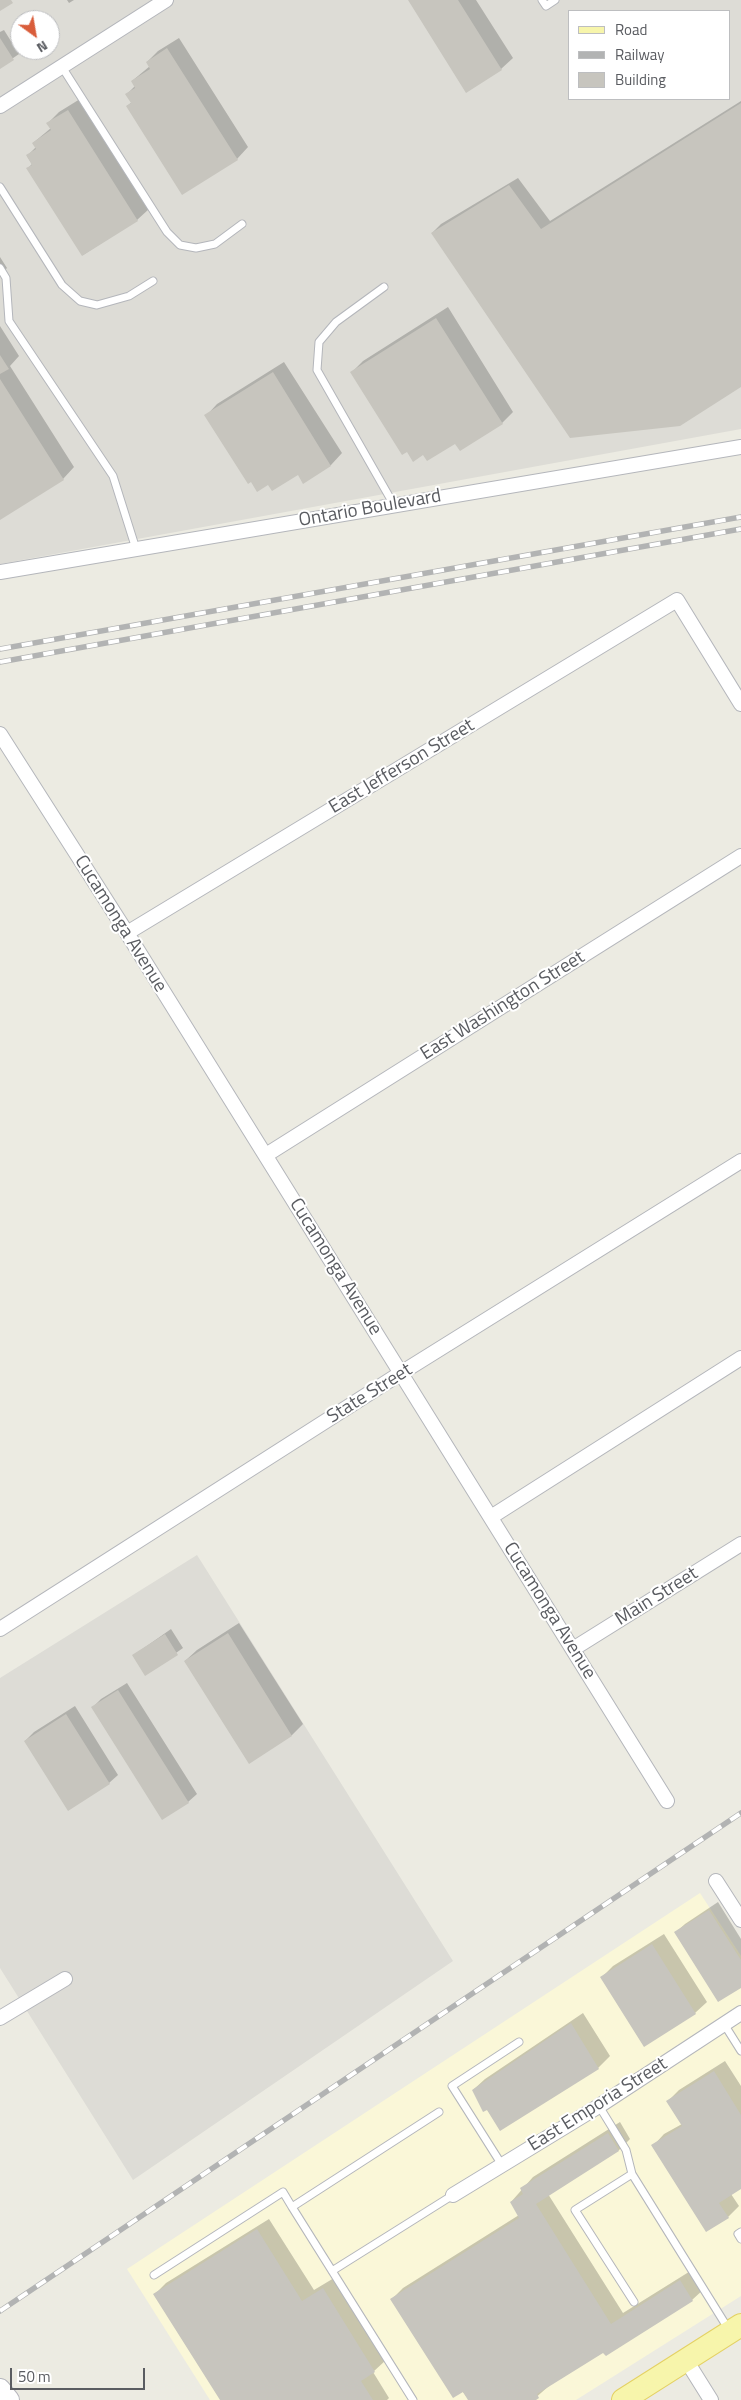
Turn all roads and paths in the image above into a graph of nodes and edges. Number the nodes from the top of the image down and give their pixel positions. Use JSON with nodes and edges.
{"nodes":[{"id":1,"x":166,"y":0,"type":"edge"},
{"id":2,"x":542,"y":0,"type":"edge"},
{"id":3,"x":555,"y":0,"type":"edge"},
{"id":4,"x":62,"y":66,"type":"junction"},
{"id":5,"x":0,"y":106,"type":"edge"},
{"id":6,"x":0,"y":187,"type":"edge"},
{"id":7,"x":242,"y":224,"type":"dead end"},
{"id":8,"x":0,"y":268,"type":"edge"},
{"id":9,"x":153,"y":281,"type":"dead end"},
{"id":10,"x":384,"y":287,"type":"dead end"},
{"id":11,"x":741,"y":447,"type":"edge"},
{"id":12,"x":394,"y":505,"type":"junction"},
{"id":13,"x":136,"y":549,"type":"junction"},
{"id":14,"x":0,"y":572,"type":"edge"},
{"id":15,"x":741,"y":704,"type":"edge"},
{"id":16,"x":0,"y":734,"type":"edge"},
{"id":17,"x":741,"y":856,"type":"edge"},
{"id":18,"x":127,"y":933,"type":"junction"},
{"id":19,"x":266,"y":1156,"type":"junction"},
{"id":20,"x":741,"y":1161,"type":"edge"},
{"id":21,"x":741,"y":1358,"type":"edge"},
{"id":22,"x":401,"y":1373,"type":"junction"},
{"id":23,"x":491,"y":1517,"type":"junction"},
{"id":24,"x":741,"y":1544,"type":"edge"},
{"id":25,"x":0,"y":1629,"type":"edge"},
{"id":26,"x":573,"y":1649,"type":"junction"},
{"id":27,"x":667,"y":1802,"type":"dead end"},
{"id":28,"x":716,"y":1881,"type":"dead end"},
{"id":29,"x":741,"y":1920,"type":"edge"},
{"id":30,"x":65,"y":1979,"type":"dead end"},
{"id":31,"x":741,"y":2014,"type":"edge"},
{"id":32,"x":0,"y":2018,"type":"edge"},
{"id":33,"x":724,"y":2024,"type":"junction"},
{"id":34,"x":519,"y":2042,"type":"dead end"},
{"id":35,"x":741,"y":2051,"type":"edge"},
{"id":36,"x":599,"y":2106,"type":"junction"},
{"id":37,"x":439,"y":2112,"type":"dead end"},
{"id":38,"x":502,"y":2165,"type":"junction"},
{"id":39,"x":632,"y":2174,"type":"junction"},
{"id":40,"x":453,"y":2195,"type":"joint"},
{"id":41,"x":292,"y":2207,"type":"junction"},
{"id":42,"x":741,"y":2232,"type":"edge"},
{"id":43,"x":741,"y":2239,"type":"edge"},
{"id":44,"x":332,"y":2271,"type":"junction"},
{"id":45,"x":154,"y":2275,"type":"dead end"},
{"id":46,"x":634,"y":2302,"type":"dead end"},
{"id":47,"x":736,"y":2328,"type":"edge"},
{"id":48,"x":686,"y":2360,"type":"junction"},
{"id":49,"x":0,"y":2389,"type":"edge"},
{"id":50,"x":9,"y":2400,"type":"edge"},
{"id":51,"x":413,"y":2400,"type":"edge"},
{"id":52,"x":623,"y":2400,"type":"edge"},
{"id":53,"x":711,"y":2400,"type":"edge"}],
"edges":[{"from":1,"to":4,"type":"street"},
{"from":2,"to":3,"type":"lane"},
{"from":4,"to":5,"type":"street"},
{"from":4,"to":7,"type":"lane"},
{"from":6,"to":9,"type":"lane"},
{"from":8,"to":13,"type":"lane"},
{"from":10,"to":12,"type":"lane"},
{"from":11,"to":12,"type":"street","name":"Ontario Boulevard"},
{"from":12,"to":13,"type":"street","name":"Ontario Boulevard"},
{"from":13,"to":14,"type":"street","name":"Ontario Boulevard"},
{"from":15,"to":18,"type":"street","name":"East Jefferson Street"},
{"from":16,"to":18,"type":"street","name":"Cucamonga Avenue"},
{"from":17,"to":19,"type":"street","name":"East Washington Street"},
{"from":18,"to":19,"type":"street","name":"Cucamonga Avenue"},
{"from":19,"to":22,"type":"street","name":"Cucamonga Avenue"},
{"from":20,"to":22,"type":"street","name":"State Street"},
{"from":21,"to":23,"type":"street"},
{"from":22,"to":23,"type":"street","name":"Cucamonga Avenue"},
{"from":22,"to":25,"type":"street","name":"State Street"},
{"from":23,"to":26,"type":"street","name":"Cucamonga Avenue"},
{"from":24,"to":26,"type":"street","name":"Main Street"},
{"from":26,"to":27,"type":"street","name":"Cucamonga Avenue"},
{"from":28,"to":29,"type":"street"},
{"from":30,"to":32,"type":"street"},
{"from":31,"to":33,"type":"street","name":"East Emporia Street"},
{"from":33,"to":35,"type":"lane"},
{"from":33,"to":36,"type":"street","name":"East Emporia Street"},
{"from":34,"to":38,"type":"lane"},
{"from":36,"to":38,"type":"street","name":"East Emporia Street"},
{"from":36,"to":39,"type":"lane"},
{"from":37,"to":41,"type":"lane"},
{"from":38,"to":40,"type":"street","name":"East Emporia Street"},
{"from":39,"to":46,"type":"lane"},
{"from":39,"to":47,"type":"lane"},
{"from":40,"to":44,"type":"lane"},
{"from":41,"to":44,"type":"lane"},
{"from":41,"to":45,"type":"lane"},
{"from":42,"to":43,"type":"lane"},
{"from":44,"to":51,"type":"lane"},
{"from":47,"to":48,"type":"main road"},
{"from":48,"to":52,"type":"main road"},
{"from":48,"to":53,"type":"street"},
{"from":49,"to":50,"type":"main road"}]}
